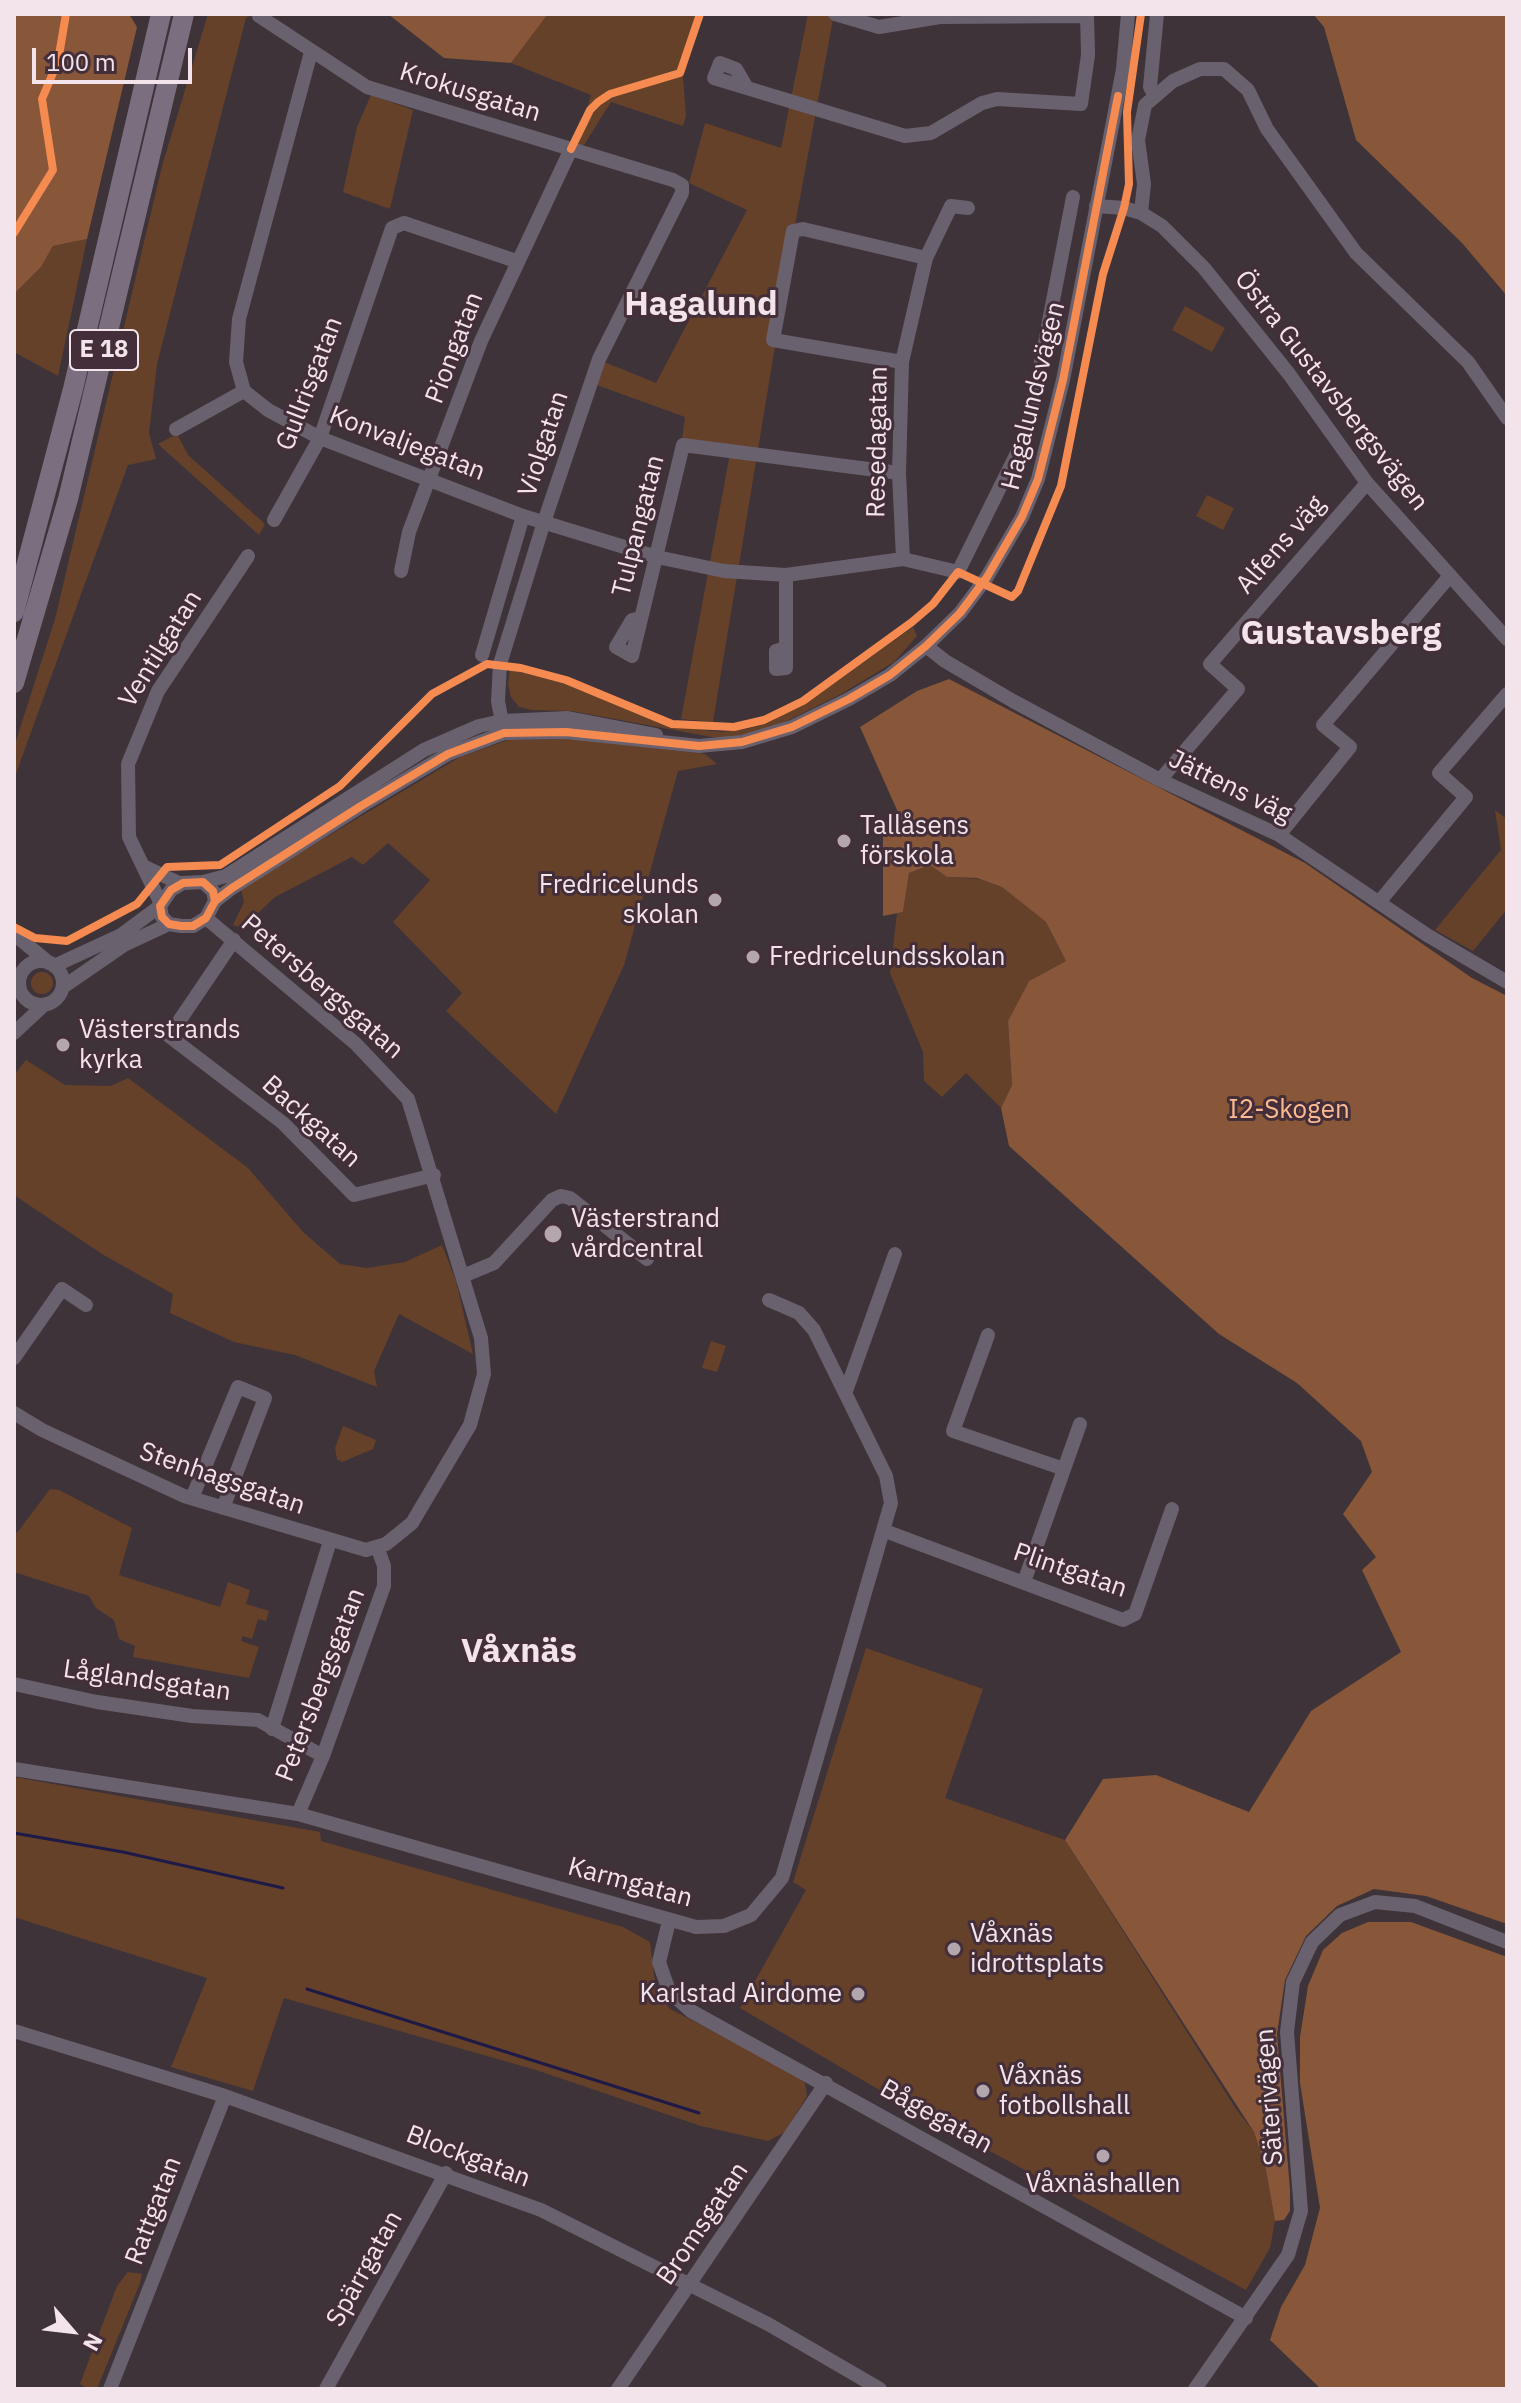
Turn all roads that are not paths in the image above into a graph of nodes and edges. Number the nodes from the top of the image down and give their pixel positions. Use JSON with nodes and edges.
{"nodes":[{"id":1,"x":161,"y":14,"type":"edge"},
{"id":2,"x":184,"y":14,"type":"edge"},
{"id":3,"x":835,"y":14,"type":"edge"},
{"id":4,"x":1128,"y":14,"type":"edge"},
{"id":5,"x":1157,"y":14,"type":"edge"},
{"id":6,"x":1087,"y":15,"type":"edge"},
{"id":7,"x":259,"y":16,"type":"dead end"},
{"id":8,"x":311,"y":52,"type":"junction"},
{"id":9,"x":747,"y":88,"type":"dead end"},
{"id":10,"x":1155,"y":96,"type":"junction"},
{"id":11,"x":571,"y":149,"type":"junction"},
{"id":12,"x":682,"y":185,"type":"joint"},
{"id":13,"x":1073,"y":197,"type":"dead end"},
{"id":14,"x":1096,"y":206,"type":"junction"},
{"id":15,"x":968,"y":208,"type":"dead end"},
{"id":16,"x":1141,"y":213,"type":"junction"},
{"id":17,"x":926,"y":258,"type":"junction"},
{"id":18,"x":516,"y":261,"type":"junction"},
{"id":19,"x":902,"y":362,"type":"junction"},
{"id":20,"x":244,"y":391,"type":"junction"},
{"id":21,"x":1507,"y":418,"type":"edge"},
{"id":22,"x":176,"y":429,"type":"dead end"},
{"id":23,"x":320,"y":438,"type":"junction"},
{"id":24,"x":899,"y":473,"type":"junction"},
{"id":25,"x":431,"y":479,"type":"junction"},
{"id":26,"x":1367,"y":483,"type":"junction"},
{"id":27,"x":523,"y":516,"type":"junction"},
{"id":28,"x":274,"y":520,"type":"dead end"},
{"id":29,"x":544,"y":522,"type":"junction"},
{"id":30,"x":248,"y":556,"type":"dead end"},
{"id":31,"x":657,"y":557,"type":"junction"},
{"id":32,"x":903,"y":559,"type":"junction"},
{"id":33,"x":401,"y":571,"type":"dead end"},
{"id":34,"x":786,"y":575,"type":"junction"},
{"id":35,"x":1449,"y":577,"type":"junction"},
{"id":36,"x":14,"y":612,"type":"edge"},
{"id":37,"x":641,"y":618,"type":"dead end"},
{"id":38,"x":1507,"y":639,"type":"edge"},
{"id":39,"x":926,"y":646,"type":"junction"},
{"id":40,"x":786,"y":648,"type":"dead end"},
{"id":41,"x":482,"y":655,"type":"dead end"},
{"id":42,"x":14,"y":683,"type":"edge"},
{"id":43,"x":1507,"y":694,"type":"edge"},
{"id":44,"x":503,"y":727,"type":"junction"},
{"id":45,"x":1160,"y":780,"type":"junction"},
{"id":46,"x":1279,"y":835,"type":"junction"},
{"id":47,"x":143,"y":866,"type":"junction"},
{"id":48,"x":203,"y":882,"type":"junction"},
{"id":49,"x":181,"y":884,"type":"junction"},
{"id":50,"x":215,"y":901,"type":"junction"},
{"id":51,"x":1380,"y":901,"type":"junction"},
{"id":52,"x":161,"y":905,"type":"junction"},
{"id":53,"x":206,"y":918,"type":"junction"},
{"id":54,"x":169,"y":924,"type":"junction"},
{"id":55,"x":14,"y":934,"type":"edge"},
{"id":56,"x":234,"y":940,"type":"junction"},
{"id":57,"x":14,"y":962,"type":"edge"},
{"id":58,"x":52,"y":964,"type":"junction"},
{"id":59,"x":1507,"y":982,"type":"edge"},
{"id":60,"x":20,"y":984,"type":"junction"},
{"id":61,"x":63,"y":987,"type":"junction"},
{"id":62,"x":44,"y":1005,"type":"junction"},
{"id":63,"x":14,"y":1006,"type":"edge"},
{"id":64,"x":14,"y":1033,"type":"edge"},
{"id":65,"x":434,"y":1175,"type":"junction"},
{"id":66,"x":895,"y":1254,"type":"dead end"},
{"id":67,"x":647,"y":1259,"type":"dead end"},
{"id":68,"x":463,"y":1276,"type":"junction"},
{"id":69,"x":769,"y":1300,"type":"dead end"},
{"id":70,"x":86,"y":1305,"type":"dead end"},
{"id":71,"x":988,"y":1335,"type":"dead end"},
{"id":72,"x":14,"y":1358,"type":"edge"},
{"id":73,"x":846,"y":1391,"type":"junction"},
{"id":74,"x":14,"y":1413,"type":"edge"},
{"id":75,"x":1080,"y":1424,"type":"dead end"},
{"id":76,"x":1064,"y":1469,"type":"junction"},
{"id":77,"x":192,"y":1498,"type":"junction"},
{"id":78,"x":223,"y":1508,"type":"junction"},
{"id":79,"x":1172,"y":1509,"type":"dead end"},
{"id":80,"x":885,"y":1531,"type":"junction"},
{"id":81,"x":330,"y":1541,"type":"junction"},
{"id":82,"x":378,"y":1549,"type":"junction"},
{"id":83,"x":1024,"y":1582,"type":"junction"},
{"id":84,"x":14,"y":1684,"type":"edge"},
{"id":85,"x":272,"y":1729,"type":"junction"},
{"id":86,"x":323,"y":1756,"type":"junction"},
{"id":87,"x":14,"y":1769,"type":"edge"},
{"id":88,"x":298,"y":1814,"type":"junction"},
{"id":89,"x":669,"y":1921,"type":"junction"},
{"id":90,"x":1507,"y":1942,"type":"edge"},
{"id":91,"x":14,"y":2031,"type":"edge"},
{"id":92,"x":826,"y":2083,"type":"junction"},
{"id":93,"x":225,"y":2096,"type":"junction"},
{"id":94,"x":446,"y":2173,"type":"junction"},
{"id":95,"x":692,"y":2284,"type":"junction"},
{"id":96,"x":1246,"y":2318,"type":"junction"},
{"id":97,"x":110,"y":2389,"type":"edge"},
{"id":98,"x":326,"y":2389,"type":"edge"},
{"id":99,"x":618,"y":2389,"type":"edge"},
{"id":100,"x":880,"y":2389,"type":"edge"},
{"id":101,"x":1195,"y":2389,"type":"edge"}],
"edges":[{"from":1,"to":36,"type":"highway","number":"E 18"},
{"from":2,"to":42,"type":"highway","number":"E 18"},
{"from":3,"to":6,"type":"street"},
{"from":4,"to":14,"type":"street","name":"Hagalundsvägen"},
{"from":5,"to":10,"type":"street"},
{"from":6,"to":9,"type":"street"},
{"from":7,"to":8,"type":"street","name":"Krokusgatan"},
{"from":8,"to":11,"type":"street","name":"Krokusgatan"},
{"from":8,"to":20,"type":"street"},
{"from":10,"to":16,"type":"street"},
{"from":10,"to":21,"type":"street"},
{"from":11,"to":12,"type":"street","name":"Krokusgatan"},
{"from":11,"to":18,"type":"street","name":"Piongatan"},
{"from":12,"to":29,"type":"street","name":"Violgatan"},
{"from":13,"to":32,"type":"street"},
{"from":14,"to":16,"type":"street","name":"Östra Gustavsbergsvägen"},
{"from":14,"to":39,"type":"street","name":"Hagalundsvägen"},
{"from":15,"to":17,"type":"street","name":"Resedagatan"},
{"from":16,"to":26,"type":"street","name":"Östra Gustavsbergsvägen"},
{"from":17,"to":19,"type":"street","name":"Resedagatan"},
{"from":17,"to":19,"type":"street"},
{"from":18,"to":23,"type":"street","name":"Gullrisgatan"},
{"from":18,"to":25,"type":"street","name":"Piongatan"},
{"from":19,"to":24,"type":"street","name":"Resedagatan"},
{"from":20,"to":22,"type":"street"},
{"from":20,"to":23,"type":"street","name":"Konvaljegatan"},
{"from":23,"to":25,"type":"street","name":"Konvaljegatan"},
{"from":23,"to":28,"type":"street","name":"Gullrisgatan"},
{"from":24,"to":31,"type":"street","name":"Tulpangatan"},
{"from":24,"to":32,"type":"street","name":"Resedagatan"},
{"from":25,"to":27,"type":"street","name":"Konvaljegatan"},
{"from":25,"to":33,"type":"street","name":"Piongatan"},
{"from":26,"to":35,"type":"street","name":"Östra Gustavsbergsvägen"},
{"from":26,"to":45,"type":"street","name":"Alfens väg"},
{"from":27,"to":29,"type":"street","name":"Konvaljegatan"},
{"from":27,"to":41,"type":"street","name":"Violgatan"},
{"from":29,"to":31,"type":"street","name":"Konvaljegatan"},
{"from":29,"to":44,"type":"street","name":"Violgatan"},
{"from":30,"to":47,"type":"street","name":"Ventilgatan"},
{"from":31,"to":34,"type":"street","name":"Konvaljegatan"},
{"from":31,"to":37,"type":"street","name":"Tulpangatan"},
{"from":32,"to":34,"type":"street","name":"Konvaljegatan"},
{"from":34,"to":40,"type":"street"},
{"from":35,"to":38,"type":"street","name":"Östra Gustavsbergsvägen"},
{"from":35,"to":46,"type":"street"},
{"from":39,"to":44,"type":"street","name":"Hagalundsvägen"},
{"from":39,"to":45,"type":"street","name":"Jättens väg"},
{"from":43,"to":51,"type":"street"},
{"from":44,"to":48,"type":"street","name":"Hagalundsvägen"},
{"from":44,"to":50,"type":"street","name":"Hagalundsvägen"},
{"from":45,"to":46,"type":"street","name":"Jättens väg"},
{"from":46,"to":51,"type":"street","name":"Jättens väg"},
{"from":47,"to":49,"type":"street"},
{"from":47,"to":52,"type":"street","name":"Ventilgatan"},
{"from":48,"to":49,"type":"street"},
{"from":48,"to":50,"type":"street"},
{"from":49,"to":52,"type":"street"},
{"from":50,"to":53,"type":"street"},
{"from":51,"to":59,"type":"street","name":"Jättens väg"},
{"from":52,"to":54,"type":"street"},
{"from":52,"to":58,"type":"street"},
{"from":53,"to":54,"type":"street"},
{"from":53,"to":56,"type":"street","name":"Petersbergsgatan"},
{"from":54,"to":61,"type":"street"},
{"from":55,"to":58,"type":"street"},
{"from":56,"to":65,"type":"street","name":"Petersbergsgatan"},
{"from":56,"to":65,"type":"street","name":"Backgatan"},
{"from":57,"to":60,"type":"street"},
{"from":58,"to":60,"type":"street"},
{"from":58,"to":61,"type":"street"},
{"from":60,"to":62,"type":"street"},
{"from":60,"to":63,"type":"street"},
{"from":61,"to":62,"type":"street"},
{"from":62,"to":64,"type":"street"},
{"from":65,"to":68,"type":"street","name":"Petersbergsgatan"},
{"from":66,"to":73,"type":"street"},
{"from":67,"to":68,"type":"street"},
{"from":68,"to":82,"type":"street","name":"Petersbergsgatan"},
{"from":69,"to":73,"type":"street","name":"Karmgatan"},
{"from":70,"to":72,"type":"street"},
{"from":71,"to":76,"type":"street"},
{"from":73,"to":80,"type":"street","name":"Karmgatan"},
{"from":74,"to":77,"type":"street","name":"Stenhagsgatan"},
{"from":75,"to":76,"type":"street"},
{"from":76,"to":83,"type":"street"},
{"from":77,"to":78,"type":"street","name":"Stenhagsgatan"},
{"from":77,"to":78,"type":"street"},
{"from":78,"to":81,"type":"street","name":"Stenhagsgatan"},
{"from":79,"to":83,"type":"street","name":"Plintgatan"},
{"from":80,"to":83,"type":"street","name":"Plintgatan"},
{"from":80,"to":89,"type":"street","name":"Karmgatan"},
{"from":81,"to":82,"type":"street","name":"Stenhagsgatan"},
{"from":81,"to":85,"type":"street"},
{"from":82,"to":86,"type":"street","name":"Petersbergsgatan"},
{"from":84,"to":85,"type":"street","name":"Låglandsgatan"},
{"from":85,"to":86,"type":"street","name":"Låglandsgatan"},
{"from":86,"to":88,"type":"street","name":"Petersbergsgatan"},
{"from":87,"to":88,"type":"street","name":"Karmgatan"},
{"from":88,"to":89,"type":"street","name":"Karmgatan"},
{"from":89,"to":92,"type":"street","name":"Bågegatan"},
{"from":90,"to":96,"type":"street","name":"Säterivägen"},
{"from":91,"to":93,"type":"street","name":"Blockgatan"},
{"from":92,"to":95,"type":"street","name":"Bromsgatan"},
{"from":92,"to":96,"type":"street","name":"Bågegatan"},
{"from":93,"to":94,"type":"street","name":"Blockgatan"},
{"from":93,"to":97,"type":"street","name":"Rattgatan"},
{"from":94,"to":95,"type":"street","name":"Blockgatan"},
{"from":94,"to":98,"type":"street","name":"Spärrgatan"},
{"from":95,"to":99,"type":"street","name":"Bromsgatan"},
{"from":95,"to":100,"type":"street","name":"Blockgatan"},
{"from":96,"to":101,"type":"street","name":"Säterivägen"}]}
